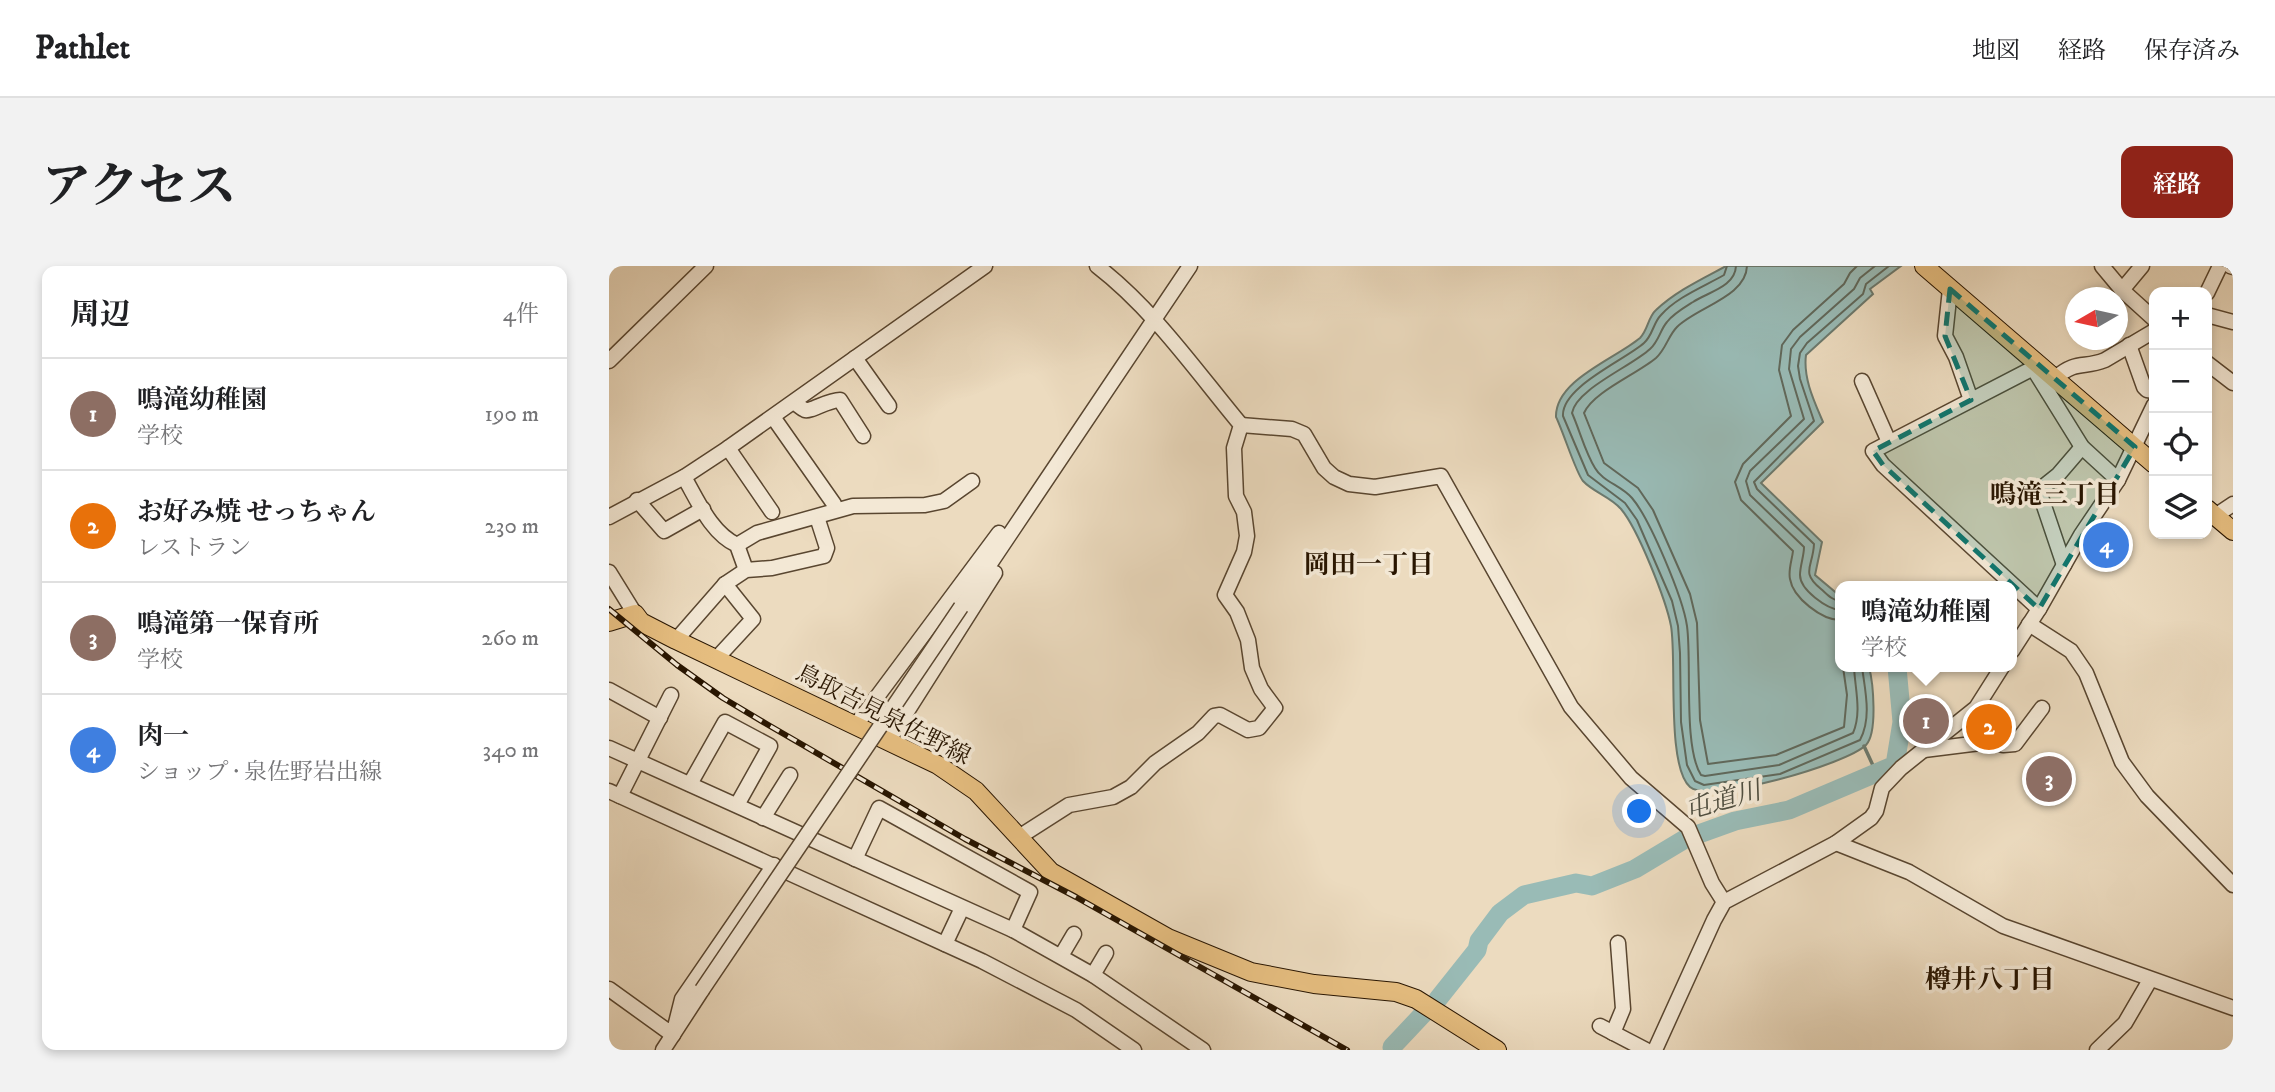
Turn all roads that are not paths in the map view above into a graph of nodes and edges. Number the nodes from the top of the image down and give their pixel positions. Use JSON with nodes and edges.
{"nodes":[{"id":1,"x":706,"y":266,"type":"edge"},
{"id":2,"x":985,"y":266,"type":"edge"},
{"id":3,"x":1097,"y":266,"type":"edge"},
{"id":4,"x":1190,"y":266,"type":"edge"},
{"id":5,"x":1924,"y":266,"type":"edge"},
{"id":6,"x":2102,"y":266,"type":"edge"},
{"id":7,"x":2141,"y":266,"type":"edge"},
{"id":8,"x":2220,"y":266,"type":"edge"},
{"id":9,"x":2120,"y":287,"type":"edge"},
{"id":10,"x":2124,"y":287,"type":"edge"},
{"id":11,"x":2210,"y":287,"type":"edge"},
{"id":12,"x":1950,"y":289,"type":"junction"},
{"id":13,"x":2128,"y":295,"type":"edge"},
{"id":14,"x":2149,"y":314,"type":"edge"},
{"id":15,"x":2212,"y":316,"type":"edge"},
{"id":16,"x":1153,"y":320,"type":"junction"},
{"id":17,"x":2233,"y":322,"type":"edge"},
{"id":18,"x":2149,"y":334,"type":"edge"},
{"id":19,"x":2129,"y":345,"type":"junction"},
{"id":20,"x":855,"y":358,"type":"junction"},
{"id":21,"x":609,"y":361,"type":"edge"},
{"id":22,"x":2036,"y":366,"type":"junction"},
{"id":23,"x":2212,"y":367,"type":"edge"},
{"id":24,"x":2055,"y":378,"type":"junction"},
{"id":25,"x":1862,"y":381,"type":"dead end"},
{"id":26,"x":2233,"y":383,"type":"edge"},
{"id":27,"x":2149,"y":390,"type":"edge"},
{"id":28,"x":1971,"y":400,"type":"junction"},
{"id":29,"x":795,"y":402,"type":"junction"},
{"id":30,"x":889,"y":406,"type":"dead end"},
{"id":31,"x":2150,"y":413,"type":"edge"},
{"id":32,"x":773,"y":417,"type":"junction"},
{"id":33,"x":1241,"y":425,"type":"junction"},
{"id":34,"x":863,"y":436,"type":"dead end"},
{"id":35,"x":1888,"y":442,"type":"junction"},
{"id":36,"x":2082,"y":447,"type":"junction"},
{"id":37,"x":2135,"y":447,"type":"junction"},
{"id":38,"x":728,"y":448,"type":"junction"},
{"id":39,"x":2149,"y":460,"type":"edge"},
{"id":40,"x":684,"y":477,"type":"junction"},
{"id":41,"x":2118,"y":480,"type":"junction"},
{"id":42,"x":972,"y":481,"type":"dead end"},
{"id":43,"x":637,"y":500,"type":"junction"},
{"id":44,"x":834,"y":504,"type":"dead end"},
{"id":45,"x":2233,"y":504,"type":"edge"},
{"id":46,"x":703,"y":509,"type":"junction"},
{"id":47,"x":772,"y":512,"type":"dead end"},
{"id":48,"x":1024,"y":512,"type":"junction"},
{"id":49,"x":2212,"y":512,"type":"edge"},
{"id":50,"x":2212,"y":513,"type":"edge"},
{"id":51,"x":609,"y":517,"type":"edge"},
{"id":52,"x":817,"y":517,"type":"junction"},
{"id":53,"x":2233,"y":531,"type":"edge"},
{"id":54,"x":737,"y":545,"type":"junction"},
{"id":55,"x":2064,"y":565,"type":"junction"},
{"id":56,"x":746,"y":570,"type":"junction"},
{"id":57,"x":609,"y":572,"type":"edge"},
{"id":58,"x":2009,"y":581,"type":"edge"},
{"id":59,"x":725,"y":584,"type":"junction"},
{"id":60,"x":2017,"y":589,"type":"edge"},
{"id":61,"x":2039,"y":609,"type":"junction"},
{"id":62,"x":635,"y":614,"type":"junction"},
{"id":63,"x":609,"y":622,"type":"edge"},
{"id":64,"x":2029,"y":624,"type":"junction"},
{"id":65,"x":676,"y":640,"type":"junction"},
{"id":66,"x":2017,"y":644,"type":"edge"},
{"id":67,"x":716,"y":659,"type":"junction"},
{"id":68,"x":1999,"y":672,"type":"edge"},
{"id":69,"x":609,"y":690,"type":"edge"},
{"id":70,"x":671,"y":695,"type":"dead end"},
{"id":71,"x":2042,"y":708,"type":"dead end"},
{"id":72,"x":660,"y":718,"type":"junction"},
{"id":73,"x":856,"y":725,"type":"junction"},
{"id":74,"x":889,"y":740,"type":"junction"},
{"id":75,"x":609,"y":748,"type":"edge"},
{"id":76,"x":1924,"y":750,"type":"junction"},
{"id":77,"x":638,"y":761,"type":"junction"},
{"id":78,"x":790,"y":775,"type":"dead end"},
{"id":79,"x":690,"y":784,"type":"junction"},
{"id":80,"x":615,"y":793,"type":"edge"},
{"id":81,"x":737,"y":805,"type":"junction"},
{"id":82,"x":763,"y":818,"type":"junction"},
{"id":83,"x":1019,"y":837,"type":"junction"},
{"id":84,"x":1836,"y":843,"type":"junction"},
{"id":85,"x":855,"y":859,"type":"junction"},
{"id":86,"x":774,"y":865,"type":"junction"},
{"id":87,"x":2233,"y":885,"type":"edge"},
{"id":88,"x":1724,"y":902,"type":"junction"},
{"id":89,"x":962,"y":908,"type":"junction"},
{"id":90,"x":1013,"y":930,"type":"junction"},
{"id":91,"x":1074,"y":934,"type":"dead end"},
{"id":92,"x":1618,"y":943,"type":"dead end"},
{"id":93,"x":946,"y":944,"type":"junction"},
{"id":94,"x":1106,"y":953,"type":"dead end"},
{"id":95,"x":1061,"y":957,"type":"junction"},
{"id":96,"x":1093,"y":975,"type":"junction"},
{"id":97,"x":2150,"y":980,"type":"junction"},
{"id":98,"x":609,"y":989,"type":"edge"},
{"id":99,"x":2233,"y":1008,"type":"edge"},
{"id":100,"x":1600,"y":1027,"type":"dead end"},
{"id":101,"x":1613,"y":1033,"type":"junction"},
{"id":102,"x":673,"y":1035,"type":"junction"},
{"id":103,"x":663,"y":1050,"type":"edge"},
{"id":104,"x":1134,"y":1050,"type":"edge"},
{"id":105,"x":1203,"y":1050,"type":"edge"},
{"id":106,"x":1497,"y":1050,"type":"edge"},
{"id":107,"x":1646,"y":1050,"type":"edge"},
{"id":108,"x":1655,"y":1050,"type":"edge"},
{"id":109,"x":2097,"y":1050,"type":"edge"}],
"edges":[{"from":1,"to":21,"type":"street"},
{"from":2,"to":20,"type":"street"},
{"from":3,"to":16,"type":"street"},
{"from":4,"to":16,"type":"street"},
{"from":5,"to":12,"type":"main road"},
{"from":6,"to":9,"type":"street"},
{"from":7,"to":10,"type":"street"},
{"from":8,"to":11,"type":"street"},
{"from":12,"to":22,"type":"main road"},
{"from":12,"to":28,"type":"street"},
{"from":13,"to":14,"type":"street"},
{"from":15,"to":17,"type":"street"},
{"from":16,"to":33,"type":"street"},
{"from":16,"to":48,"type":"street"},
{"from":18,"to":19,"type":"street"},
{"from":19,"to":24,"type":"street"},
{"from":19,"to":27,"type":"street"},
{"from":20,"to":29,"type":"street"},
{"from":20,"to":30,"type":"street"},
{"from":22,"to":24,"type":"main road"},
{"from":22,"to":28,"type":"street"},
{"from":22,"to":36,"type":"street"},
{"from":23,"to":26,"type":"street"},
{"from":24,"to":37,"type":"main road"},
{"from":25,"to":35,"type":"street"},
{"from":28,"to":35,"type":"street"},
{"from":29,"to":32,"type":"street"},
{"from":29,"to":34,"type":"street"},
{"from":31,"to":37,"type":"street"},
{"from":32,"to":38,"type":"street"},
{"from":32,"to":44,"type":"street"},
{"from":33,"to":83,"type":"street"},
{"from":33,"to":88,"type":"street"},
{"from":35,"to":58,"type":"street"},
{"from":36,"to":41,"type":"street"},
{"from":36,"to":55,"type":"street"},
{"from":37,"to":39,"type":"main road"},
{"from":37,"to":41,"type":"street"},
{"from":38,"to":40,"type":"street"},
{"from":38,"to":47,"type":"street"},
{"from":40,"to":43,"type":"street"},
{"from":40,"to":46,"type":"street"},
{"from":41,"to":55,"type":"street"},
{"from":42,"to":52,"type":"street"},
{"from":43,"to":46,"type":"street"},
{"from":43,"to":51,"type":"street"},
{"from":45,"to":49,"type":"street"},
{"from":46,"to":54,"type":"street"},
{"from":48,"to":73,"type":"street"},
{"from":48,"to":74,"type":"street"},
{"from":48,"to":102,"type":"street","bridge":true},
{"from":50,"to":53,"type":"main road"},
{"from":52,"to":54,"type":"street"},
{"from":52,"to":56,"type":"street"},
{"from":54,"to":56,"type":"street"},
{"from":55,"to":61,"type":"street"},
{"from":56,"to":59,"type":"street"},
{"from":57,"to":62,"type":"street"},
{"from":59,"to":65,"type":"street"},
{"from":59,"to":67,"type":"street"},
{"from":60,"to":61,"type":"street"},
{"from":61,"to":64,"type":"street"},
{"from":62,"to":63,"type":"main road"},
{"from":62,"to":65,"type":"main road","name":"鳥取吉見泉佐野線"},
{"from":64,"to":66,"type":"street"},
{"from":64,"to":87,"type":"street"},
{"from":65,"to":67,"type":"main road","name":"鳥取吉見泉佐野線"},
{"from":67,"to":73,"type":"main road","name":"鳥取吉見泉佐野線"},
{"from":68,"to":76,"type":"street"},
{"from":69,"to":72,"type":"street"},
{"from":70,"to":72,"type":"street"},
{"from":71,"to":76,"type":"street"},
{"from":72,"to":77,"type":"street"},
{"from":73,"to":74,"type":"main road","name":"鳥取吉見泉佐野線"},
{"from":74,"to":83,"type":"main road","name":"鳥取吉見泉佐野線"},
{"from":75,"to":77,"type":"street"},
{"from":76,"to":84,"type":"street"},
{"from":77,"to":79,"type":"street"},
{"from":77,"to":80,"type":"street"},
{"from":78,"to":82,"type":"street"},
{"from":79,"to":81,"type":"street"},
{"from":79,"to":81,"type":"street"},
{"from":80,"to":86,"type":"street"},
{"from":81,"to":82,"type":"street"},
{"from":82,"to":85,"type":"street"},
{"from":83,"to":106,"type":"main road","name":"鳥取吉見泉佐野線"},
{"from":84,"to":88,"type":"street"},
{"from":84,"to":97,"type":"street"},
{"from":85,"to":89,"type":"street"},
{"from":85,"to":90,"type":"street"},
{"from":86,"to":93,"type":"street"},
{"from":86,"to":102,"type":"street"},
{"from":88,"to":108,"type":"street"},
{"from":89,"to":90,"type":"street"},
{"from":89,"to":93,"type":"street"},
{"from":90,"to":95,"type":"street"},
{"from":91,"to":95,"type":"street"},
{"from":92,"to":101,"type":"street"},
{"from":93,"to":104,"type":"street"},
{"from":94,"to":96,"type":"street"},
{"from":95,"to":96,"type":"street"},
{"from":96,"to":105,"type":"street"},
{"from":97,"to":99,"type":"street"},
{"from":97,"to":109,"type":"street"},
{"from":98,"to":102,"type":"street"},
{"from":100,"to":101,"type":"street"},
{"from":101,"to":107,"type":"street"},
{"from":102,"to":103,"type":"street"}]}
